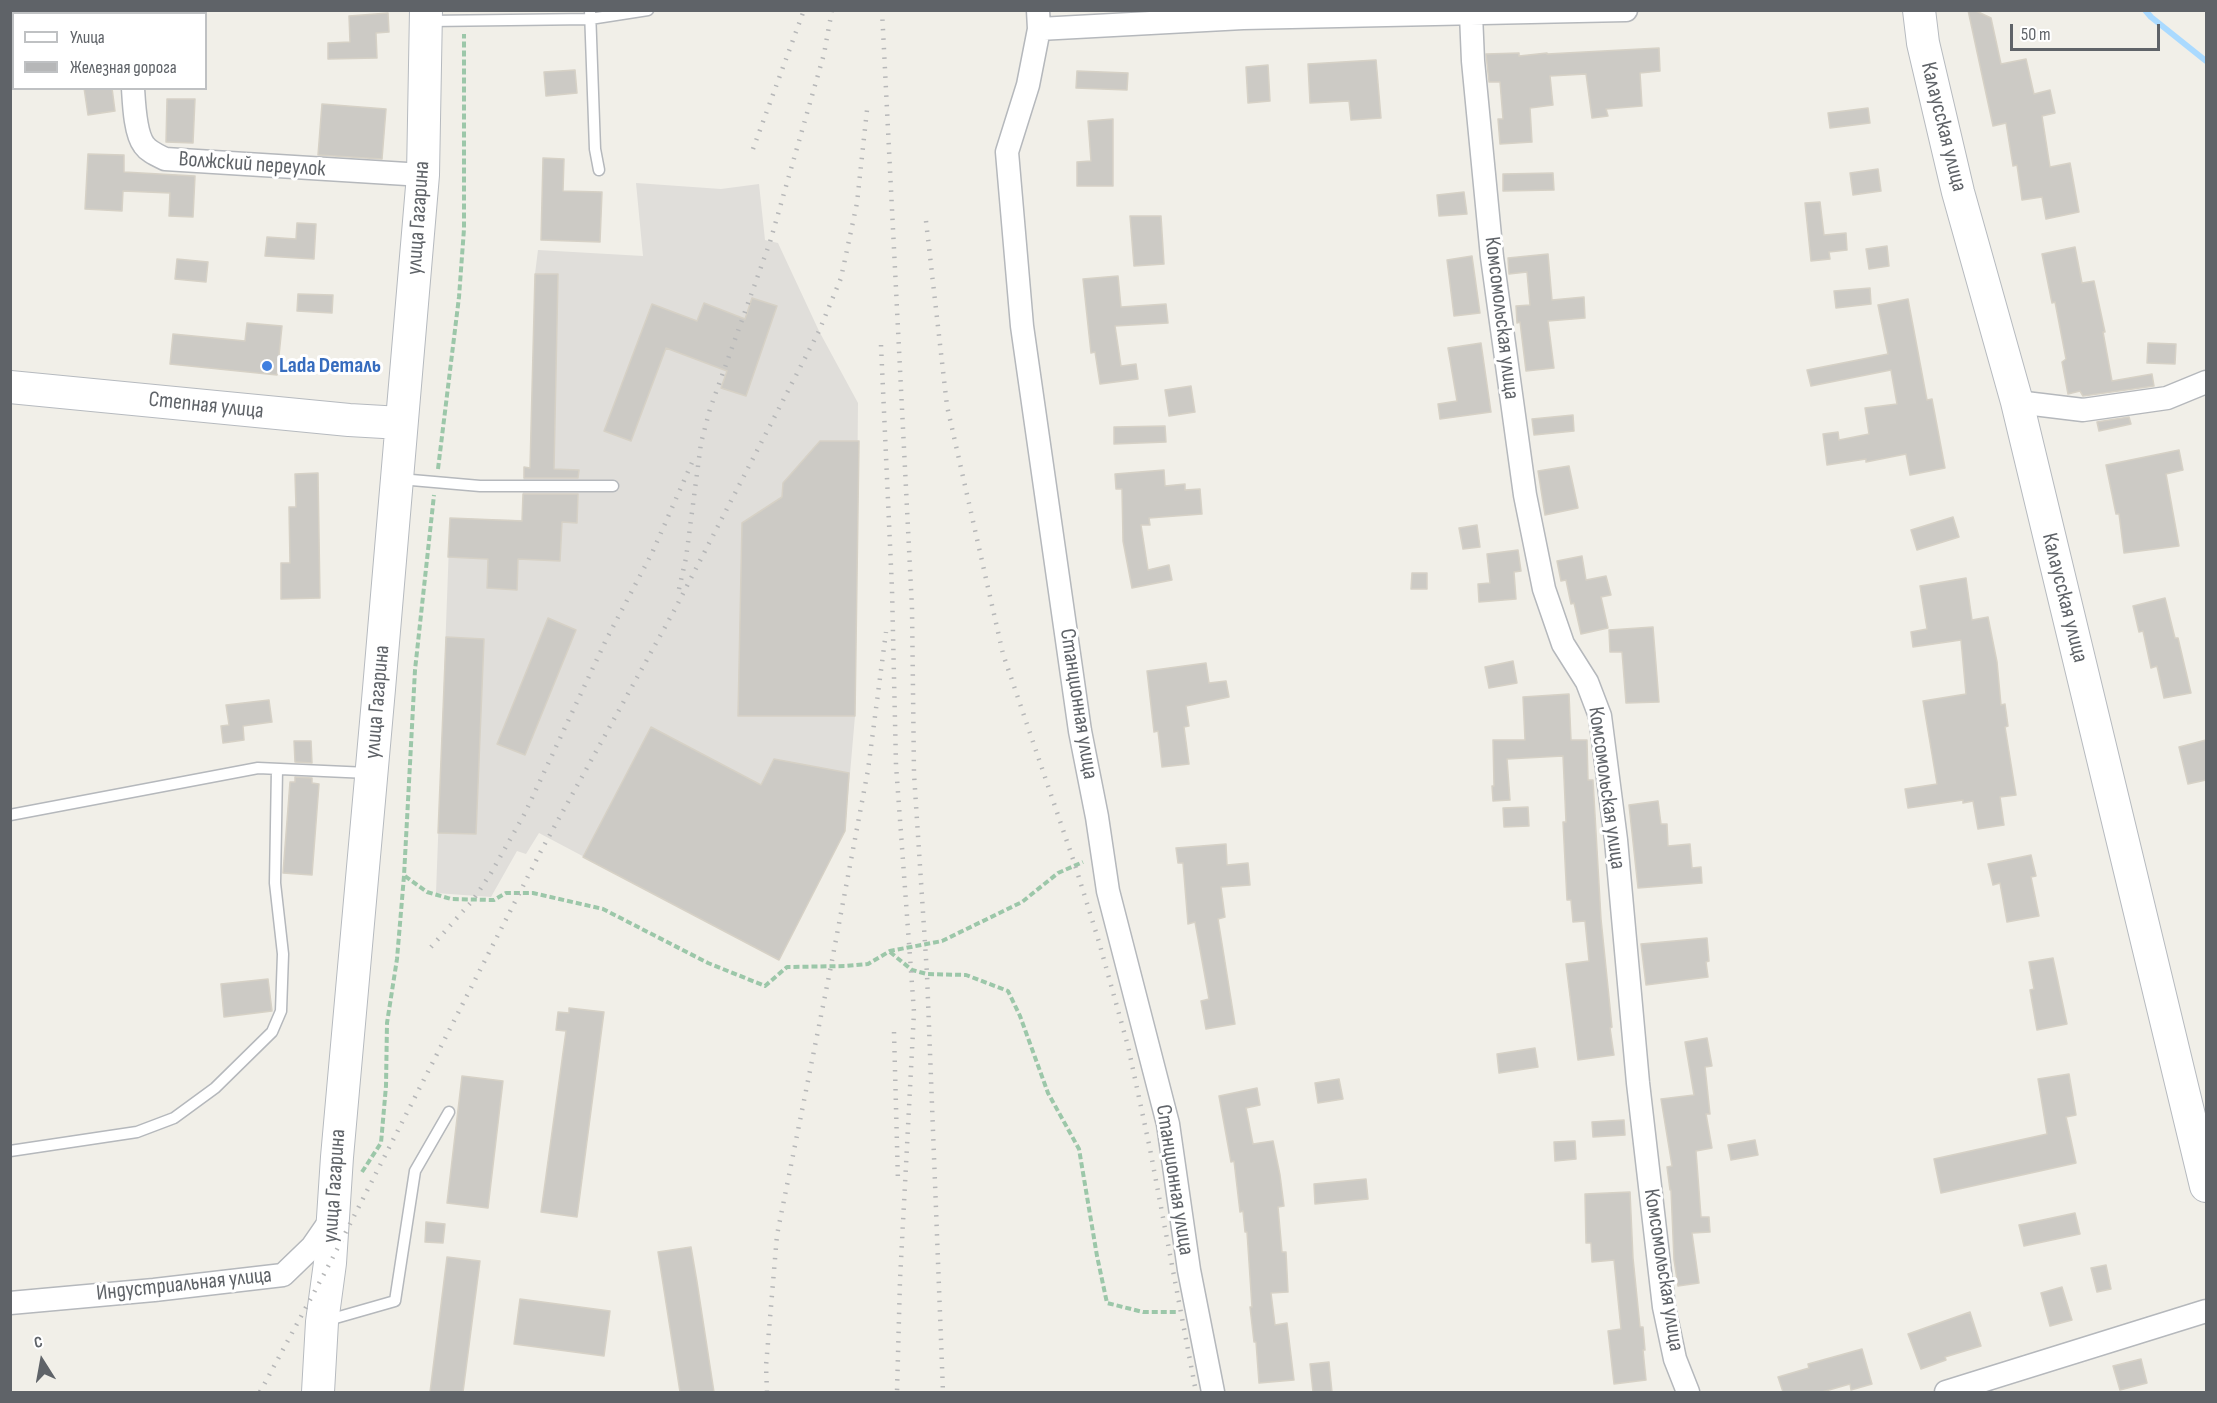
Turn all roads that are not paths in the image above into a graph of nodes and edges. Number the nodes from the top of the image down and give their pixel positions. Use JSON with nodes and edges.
{"nodes":[{"id":1,"x":648,"y":10,"type":"edge"},
{"id":2,"x":1626,"y":10,"type":"edge"},
{"id":3,"x":1919,"y":10,"type":"edge"},
{"id":4,"x":1602,"y":11,"type":"edge"},
{"id":5,"x":1471,"y":14,"type":"junction"},
{"id":6,"x":590,"y":15,"type":"edge"},
{"id":7,"x":426,"y":16,"type":"edge"},
{"id":8,"x":1039,"y":20,"type":"edge"},
{"id":9,"x":133,"y":90,"type":"edge"},
{"id":10,"x":599,"y":170,"type":"dead end"},
{"id":11,"x":423,"y":175,"type":"junction"},
{"id":12,"x":2206,"y":382,"type":"edge"},
{"id":13,"x":10,"y":387,"type":"edge"},
{"id":14,"x":2017,"y":402,"type":"junction"},
{"id":15,"x":401,"y":423,"type":"junction"},
{"id":16,"x":397,"y":479,"type":"junction"},
{"id":17,"x":613,"y":486,"type":"dead end"},
{"id":18,"x":277,"y":769,"type":"junction"},
{"id":19,"x":371,"y":773,"type":"junction"},
{"id":20,"x":10,"y":815,"type":"edge"},
{"id":21,"x":449,"y":1112,"type":"dead end"},
{"id":22,"x":10,"y":1151,"type":"edge"},
{"id":23,"x":2206,"y":1186,"type":"edge"},
{"id":24,"x":332,"y":1218,"type":"junction"},
{"id":25,"x":10,"y":1303,"type":"edge"},
{"id":26,"x":2206,"y":1311,"type":"edge"},
{"id":27,"x":322,"y":1322,"type":"junction"},
{"id":28,"x":318,"y":1392,"type":"edge"},
{"id":29,"x":1213,"y":1392,"type":"edge"},
{"id":30,"x":1688,"y":1392,"type":"edge"},
{"id":31,"x":1946,"y":1392,"type":"edge"}],
"edges":[{"from":1,"to":6,"type":"lane"},
{"from":2,"to":4,"type":"street"},
{"from":3,"to":14,"type":"street","name":"Калаусская улица"},
{"from":4,"to":5,"type":"street"},
{"from":5,"to":8,"type":"street"},
{"from":5,"to":30,"type":"street","name":"Комсомольская улица"},
{"from":6,"to":7,"type":"lane"},
{"from":6,"to":10,"type":"lane"},
{"from":7,"to":11,"type":"street","name":"улица Гагарина"},
{"from":8,"to":29,"type":"street","name":"Станционная улица"},
{"from":9,"to":11,"type":"street","name":"Волжский переулок"},
{"from":11,"to":15,"type":"street","name":"улица Гагарина"},
{"from":12,"to":14,"type":"street"},
{"from":13,"to":15,"type":"street","name":"Степная улица"},
{"from":14,"to":23,"type":"street","name":"Калаусская улица"},
{"from":15,"to":16,"type":"street","name":"улица Гагарина"},
{"from":16,"to":17,"type":"lane"},
{"from":16,"to":19,"type":"street","name":"улица Гагарина"},
{"from":18,"to":19,"type":"lane"},
{"from":18,"to":20,"type":"lane"},
{"from":18,"to":22,"type":"lane"},
{"from":19,"to":24,"type":"street","name":"улица Гагарина"},
{"from":21,"to":27,"type":"lane"},
{"from":24,"to":25,"type":"street","name":"Индустриальная улица"},
{"from":24,"to":27,"type":"street","name":"улица Гагарина"},
{"from":26,"to":31,"type":"street"},
{"from":27,"to":28,"type":"street","name":"улица Гагарина"}]}
